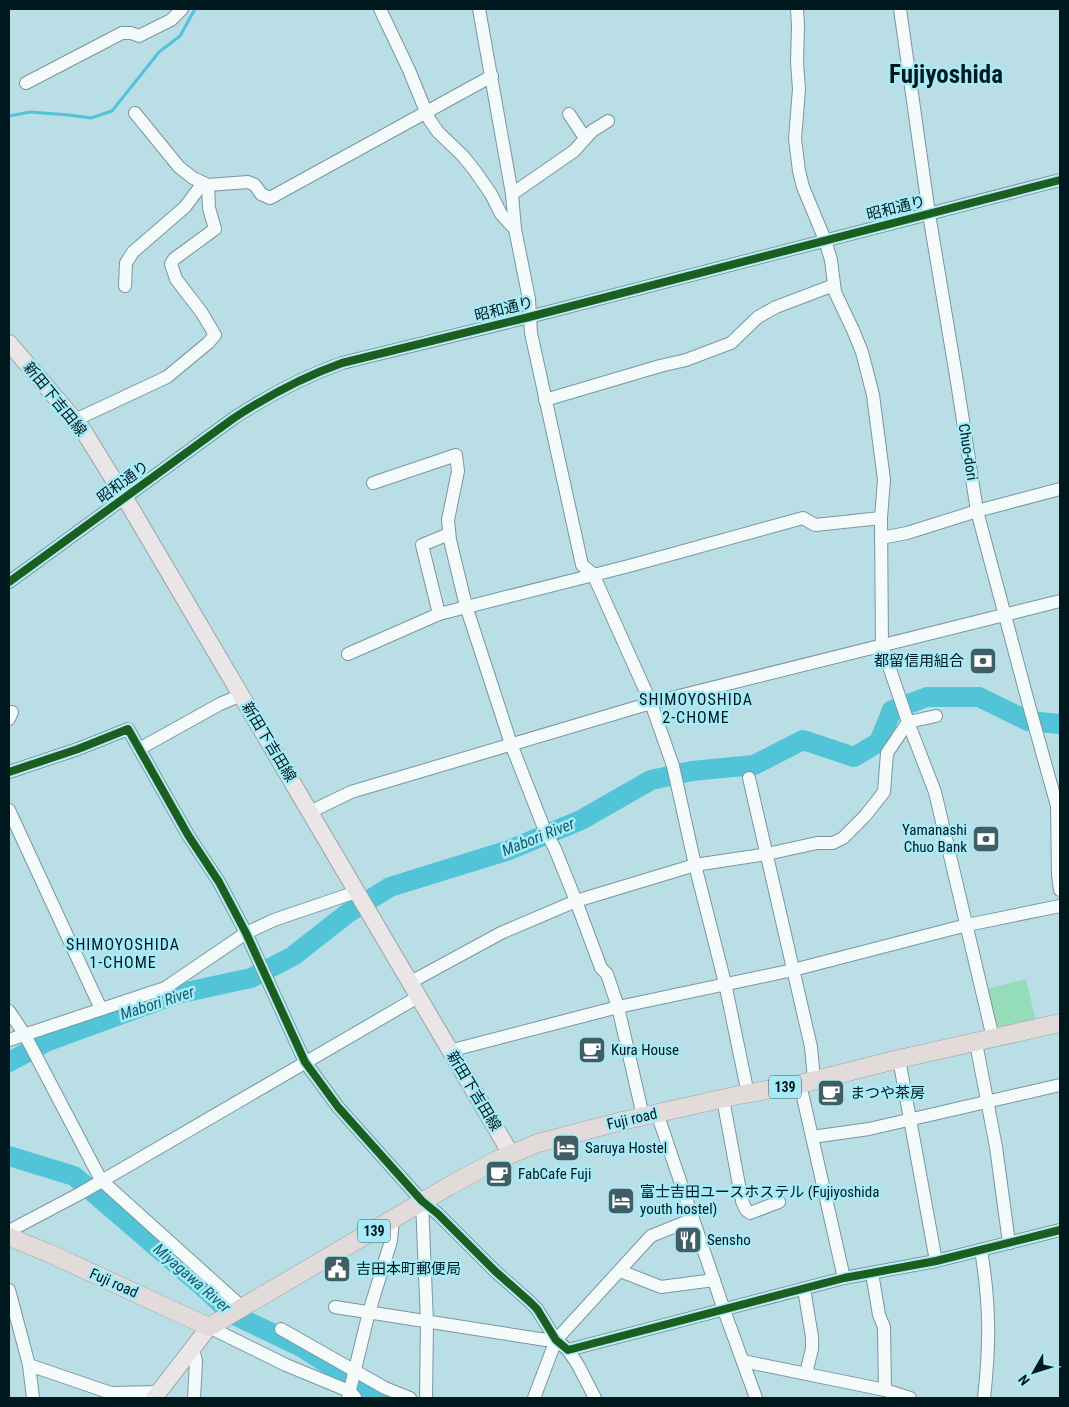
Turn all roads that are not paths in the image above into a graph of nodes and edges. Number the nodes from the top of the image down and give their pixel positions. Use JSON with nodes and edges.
{"nodes":[{"id":1,"x":182,"y":9,"type":"edge"},
{"id":2,"x":380,"y":9,"type":"edge"},
{"id":3,"x":479,"y":9,"type":"edge"},
{"id":4,"x":797,"y":9,"type":"edge"},
{"id":5,"x":900,"y":9,"type":"edge"},
{"id":6,"x":492,"y":76,"type":"junction"},
{"id":7,"x":26,"y":82,"type":"dead end"},
{"id":8,"x":426,"y":112,"type":"junction"},
{"id":9,"x":135,"y":113,"type":"dead end"},
{"id":10,"x":569,"y":114,"type":"dead end"},
{"id":11,"x":608,"y":121,"type":"dead end"},
{"id":12,"x":585,"y":138,"type":"junction"},
{"id":13,"x":1060,"y":180,"type":"edge"},
{"id":14,"x":205,"y":184,"type":"junction"},
{"id":15,"x":512,"y":194,"type":"junction"},
{"id":16,"x":929,"y":214,"type":"junction"},
{"id":17,"x":516,"y":229,"type":"junction"},
{"id":18,"x":825,"y":240,"type":"junction"},
{"id":19,"x":834,"y":285,"type":"junction"},
{"id":20,"x":125,"y":286,"type":"dead end"},
{"id":21,"x":530,"y":318,"type":"junction"},
{"id":22,"x":9,"y":343,"type":"edge"},
{"id":23,"x":545,"y":400,"type":"junction"},
{"id":24,"x":75,"y":420,"type":"junction"},
{"id":25,"x":373,"y":483,"type":"dead end"},
{"id":26,"x":1060,"y":489,"type":"edge"},
{"id":27,"x":125,"y":498,"type":"junction"},
{"id":28,"x":977,"y":511,"type":"junction"},
{"id":29,"x":881,"y":518,"type":"junction"},
{"id":30,"x":450,"y":534,"type":"junction"},
{"id":31,"x":881,"y":538,"type":"junction"},
{"id":32,"x":593,"y":574,"type":"junction"},
{"id":33,"x":9,"y":582,"type":"edge"},
{"id":34,"x":1060,"y":601,"type":"edge"},
{"id":35,"x":466,"y":606,"type":"junction"},
{"id":36,"x":439,"y":614,"type":"junction"},
{"id":37,"x":1004,"y":615,"type":"junction"},
{"id":38,"x":882,"y":646,"type":"junction"},
{"id":39,"x":348,"y":654,"type":"dead end"},
{"id":40,"x":241,"y":696,"type":"junction"},
{"id":41,"x":651,"y":703,"type":"junction"},
{"id":42,"x":936,"y":716,"type":"dead end"},
{"id":43,"x":908,"y":722,"type":"junction"},
{"id":44,"x":511,"y":744,"type":"junction"},
{"id":45,"x":139,"y":749,"type":"junction"},
{"id":46,"x":9,"y":772,"type":"edge"},
{"id":47,"x":749,"y":778,"type":"dead end"},
{"id":48,"x":9,"y":810,"type":"edge"},
{"id":49,"x":310,"y":812,"type":"junction"},
{"id":50,"x":767,"y":854,"type":"junction"},
{"id":51,"x":695,"y":865,"type":"junction"},
{"id":52,"x":1060,"y":890,"type":"edge"},
{"id":53,"x":360,"y":899,"type":"junction"},
{"id":54,"x":576,"y":901,"type":"junction"},
{"id":55,"x":1060,"y":906,"type":"edge"},
{"id":56,"x":967,"y":926,"type":"junction"},
{"id":57,"x":246,"y":933,"type":"junction"},
{"id":58,"x":793,"y":970,"type":"junction"},
{"id":59,"x":725,"y":984,"type":"junction"},
{"id":60,"x":413,"y":990,"type":"junction"},
{"id":61,"x":618,"y":1007,"type":"junction"},
{"id":62,"x":102,"y":1009,"type":"junction"},
{"id":63,"x":9,"y":1011,"type":"edge"},
{"id":64,"x":1060,"y":1023,"type":"edge"},
{"id":65,"x":27,"y":1038,"type":"junction"},
{"id":66,"x":993,"y":1038,"type":"junction"},
{"id":67,"x":9,"y":1040,"type":"edge"},
{"id":68,"x":976,"y":1043,"type":"junction"},
{"id":69,"x":450,"y":1051,"type":"junction"},
{"id":70,"x":899,"y":1060,"type":"junction"},
{"id":71,"x":305,"y":1062,"type":"junction"},
{"id":72,"x":807,"y":1082,"type":"junction"},
{"id":73,"x":1060,"y":1085,"type":"edge"},
{"id":74,"x":748,"y":1094,"type":"junction"},
{"id":75,"x":723,"y":1099,"type":"junction"},
{"id":76,"x":987,"y":1102,"type":"junction"},
{"id":77,"x":650,"y":1115,"type":"junction"},
{"id":78,"x":910,"y":1119,"type":"junction"},
{"id":79,"x":812,"y":1137,"type":"junction"},
{"id":80,"x":511,"y":1154,"type":"junction"},
{"id":81,"x":99,"y":1181,"type":"junction"},
{"id":82,"x":422,"y":1201,"type":"junction"},
{"id":83,"x":779,"y":1202,"type":"dead end"},
{"id":84,"x":393,"y":1219,"type":"junction"},
{"id":85,"x":694,"y":1219,"type":"junction"},
{"id":86,"x":1060,"y":1230,"type":"edge"},
{"id":87,"x":9,"y":1231,"type":"edge"},
{"id":88,"x":9,"y":1238,"type":"edge"},
{"id":89,"x":1009,"y":1243,"type":"junction"},
{"id":90,"x":981,"y":1250,"type":"junction"},
{"id":91,"x":936,"y":1261,"type":"junction"},
{"id":92,"x":620,"y":1271,"type":"junction"},
{"id":93,"x":872,"y":1273,"type":"junction"},
{"id":94,"x":844,"y":1278,"type":"junction"},
{"id":95,"x":714,"y":1280,"type":"junction"},
{"id":96,"x":804,"y":1288,"type":"junction"},
{"id":97,"x":9,"y":1293,"type":"edge"},
{"id":98,"x":335,"y":1307,"type":"dead end"},
{"id":99,"x":240,"y":1308,"type":"junction"},
{"id":100,"x":724,"y":1310,"type":"junction"},
{"id":101,"x":369,"y":1312,"type":"junction"},
{"id":102,"x":427,"y":1322,"type":"junction"},
{"id":103,"x":213,"y":1324,"type":"junction"},
{"id":104,"x":281,"y":1329,"type":"dead end"},
{"id":105,"x":556,"y":1340,"type":"junction"},
{"id":106,"x":193,"y":1349,"type":"junction"},
{"id":107,"x":568,"y":1350,"type":"junction"},
{"id":108,"x":743,"y":1361,"type":"junction"},
{"id":109,"x":29,"y":1365,"type":"junction"},
{"id":110,"x":354,"y":1371,"type":"junction"},
{"id":111,"x":806,"y":1374,"type":"junction"},
{"id":112,"x":885,"y":1390,"type":"junction"},
{"id":113,"x":156,"y":1395,"type":"edge"},
{"id":114,"x":351,"y":1396,"type":"edge"},
{"id":115,"x":33,"y":1398,"type":"edge"},
{"id":116,"x":194,"y":1398,"type":"edge"},
{"id":117,"x":410,"y":1398,"type":"edge"},
{"id":118,"x":426,"y":1398,"type":"edge"},
{"id":119,"x":534,"y":1398,"type":"edge"},
{"id":120,"x":595,"y":1398,"type":"edge"},
{"id":121,"x":756,"y":1398,"type":"edge"},
{"id":122,"x":910,"y":1398,"type":"edge"},
{"id":123,"x":984,"y":1398,"type":"edge"}],
"edges":[{"from":1,"to":7,"type":"street"},
{"from":2,"to":8,"type":"street"},
{"from":3,"to":6,"type":"street"},
{"from":4,"to":18,"type":"street"},
{"from":5,"to":16,"type":"street","name":"Chuo-dori"},
{"from":6,"to":8,"type":"street"},
{"from":6,"to":15,"type":"street"},
{"from":8,"to":14,"type":"street"},
{"from":8,"to":17,"type":"street"},
{"from":9,"to":14,"type":"street"},
{"from":10,"to":12,"type":"street"},
{"from":11,"to":12,"type":"street"},
{"from":12,"to":15,"type":"street"},
{"from":13,"to":16,"type":"street","name":"昭和通り"},
{"from":14,"to":20,"type":"street"},
{"from":14,"to":24,"type":"street"},
{"from":15,"to":17,"type":"street"},
{"from":16,"to":18,"type":"street","name":"昭和通り"},
{"from":16,"to":28,"type":"street","name":"Chuo-dori"},
{"from":17,"to":21,"type":"street"},
{"from":18,"to":19,"type":"street"},
{"from":18,"to":21,"type":"street","name":"昭和通り"},
{"from":19,"to":23,"type":"street"},
{"from":19,"to":29,"type":"street"},
{"from":21,"to":23,"type":"street"},
{"from":21,"to":27,"type":"street","name":"昭和通り"},
{"from":22,"to":24,"type":"main road","name":"新田下吉田線"},
{"from":23,"to":32,"type":"street"},
{"from":24,"to":27,"type":"main road","name":"新田下吉田線"},
{"from":25,"to":30,"type":"street"},
{"from":26,"to":28,"type":"street"},
{"from":27,"to":33,"type":"street","name":"昭和通り"},
{"from":27,"to":40,"type":"main road","name":"新田下吉田線"},
{"from":28,"to":31,"type":"street"},
{"from":28,"to":37,"type":"street","name":"Chuo-dori"},
{"from":29,"to":31,"type":"street"},
{"from":29,"to":32,"type":"street"},
{"from":30,"to":35,"type":"street"},
{"from":30,"to":36,"type":"street"},
{"from":31,"to":38,"type":"street"},
{"from":32,"to":35,"type":"street"},
{"from":32,"to":41,"type":"street"},
{"from":34,"to":37,"type":"street"},
{"from":35,"to":36,"type":"street"},
{"from":35,"to":44,"type":"street"},
{"from":36,"to":39,"type":"street"},
{"from":37,"to":38,"type":"street"},
{"from":37,"to":52,"type":"street","name":"Chuo-dori"},
{"from":38,"to":41,"type":"street"},
{"from":38,"to":43,"type":"street"},
{"from":40,"to":45,"type":"street"},
{"from":40,"to":49,"type":"main road","name":"新田下吉田線"},
{"from":41,"to":44,"type":"street"},
{"from":41,"to":51,"type":"street"},
{"from":42,"to":43,"type":"street"},
{"from":43,"to":50,"type":"street"},
{"from":43,"to":56,"type":"street"},
{"from":44,"to":49,"type":"street"},
{"from":44,"to":54,"type":"street"},
{"from":45,"to":46,"type":"street"},
{"from":45,"to":57,"type":"street"},
{"from":47,"to":50,"type":"street"},
{"from":48,"to":62,"type":"street"},
{"from":49,"to":53,"type":"main road","name":"新田下吉田線"},
{"from":50,"to":51,"type":"street"},
{"from":50,"to":58,"type":"street"},
{"from":51,"to":54,"type":"street"},
{"from":51,"to":59,"type":"street"},
{"from":53,"to":57,"type":"street"},
{"from":53,"to":60,"type":"main road","name":"新田下吉田線"},
{"from":54,"to":60,"type":"street"},
{"from":54,"to":61,"type":"street"},
{"from":55,"to":56,"type":"street"},
{"from":56,"to":58,"type":"street"},
{"from":56,"to":66,"type":"street"},
{"from":57,"to":62,"type":"street"},
{"from":57,"to":71,"type":"street"},
{"from":58,"to":59,"type":"street"},
{"from":58,"to":72,"type":"street"},
{"from":59,"to":61,"type":"street"},
{"from":59,"to":74,"type":"street"},
{"from":60,"to":69,"type":"main road","name":"新田下吉田線"},
{"from":60,"to":71,"type":"street"},
{"from":61,"to":69,"type":"street"},
{"from":61,"to":77,"type":"street"},
{"from":62,"to":65,"type":"street"},
{"from":63,"to":65,"type":"street"},
{"from":64,"to":66,"type":"highway","name":"Fuji road","number":"139"},
{"from":65,"to":67,"type":"street"},
{"from":65,"to":81,"type":"street"},
{"from":66,"to":68,"type":"highway","name":"Fuji road","number":"139"},
{"from":68,"to":70,"type":"highway","name":"Fuji road","number":"139"},
{"from":68,"to":76,"type":"street"},
{"from":69,"to":80,"type":"main road","name":"新田下吉田線"},
{"from":70,"to":72,"type":"highway","name":"Fuji road","number":"139"},
{"from":70,"to":78,"type":"street"},
{"from":71,"to":81,"type":"street"},
{"from":71,"to":82,"type":"street"},
{"from":72,"to":74,"type":"highway","name":"Fuji road","number":"139"},
{"from":72,"to":79,"type":"street"},
{"from":73,"to":76,"type":"street"},
{"from":74,"to":75,"type":"highway","name":"Fuji road","number":"139"},
{"from":75,"to":77,"type":"highway","name":"Fuji road","number":"139"},
{"from":75,"to":83,"type":"street"},
{"from":76,"to":78,"type":"street"},
{"from":76,"to":89,"type":"street"},
{"from":77,"to":80,"type":"highway","name":"Fuji road","number":"139"},
{"from":77,"to":85,"type":"street"},
{"from":78,"to":79,"type":"street"},
{"from":78,"to":91,"type":"street"},
{"from":79,"to":94,"type":"street"},
{"from":80,"to":82,"type":"highway","name":"Fuji road","number":"139"},
{"from":81,"to":87,"type":"street"},
{"from":81,"to":99,"type":"street"},
{"from":82,"to":84,"type":"highway","name":"Fuji road","number":"139"},
{"from":82,"to":102,"type":"street"},
{"from":82,"to":105,"type":"street"},
{"from":84,"to":99,"type":"highway","name":"Fuji road","number":"139"},
{"from":84,"to":101,"type":"street"},
{"from":85,"to":92,"type":"street"},
{"from":85,"to":95,"type":"street"},
{"from":86,"to":89,"type":"street"},
{"from":88,"to":103,"type":"highway","name":"Fuji road"},
{"from":89,"to":90,"type":"street"},
{"from":90,"to":91,"type":"street"},
{"from":90,"to":123,"type":"street"},
{"from":91,"to":93,"type":"street"},
{"from":92,"to":95,"type":"street"},
{"from":92,"to":105,"type":"street"},
{"from":93,"to":94,"type":"street"},
{"from":93,"to":112,"type":"street"},
{"from":94,"to":96,"type":"street"},
{"from":95,"to":100,"type":"street"},
{"from":96,"to":100,"type":"street"},
{"from":96,"to":111,"type":"street"},
{"from":97,"to":109,"type":"street"},
{"from":98,"to":101,"type":"street"},
{"from":99,"to":103,"type":"highway","number":"139"},
{"from":100,"to":107,"type":"street"},
{"from":100,"to":108,"type":"street"},
{"from":101,"to":102,"type":"street"},
{"from":101,"to":110,"type":"street"},
{"from":102,"to":105,"type":"street"},
{"from":102,"to":118,"type":"street"},
{"from":103,"to":106,"type":"main road"},
{"from":103,"to":114,"type":"street"},
{"from":104,"to":110,"type":"street"},
{"from":105,"to":107,"type":"street"},
{"from":105,"to":119,"type":"street"},
{"from":106,"to":113,"type":"main road"},
{"from":106,"to":116,"type":"street"},
{"from":107,"to":120,"type":"street"},
{"from":108,"to":111,"type":"street"},
{"from":108,"to":121,"type":"street"},
{"from":109,"to":113,"type":"street"},
{"from":109,"to":115,"type":"street"},
{"from":110,"to":114,"type":"street"},
{"from":110,"to":117,"type":"street"},
{"from":111,"to":112,"type":"street"},
{"from":112,"to":122,"type":"street"}]}
